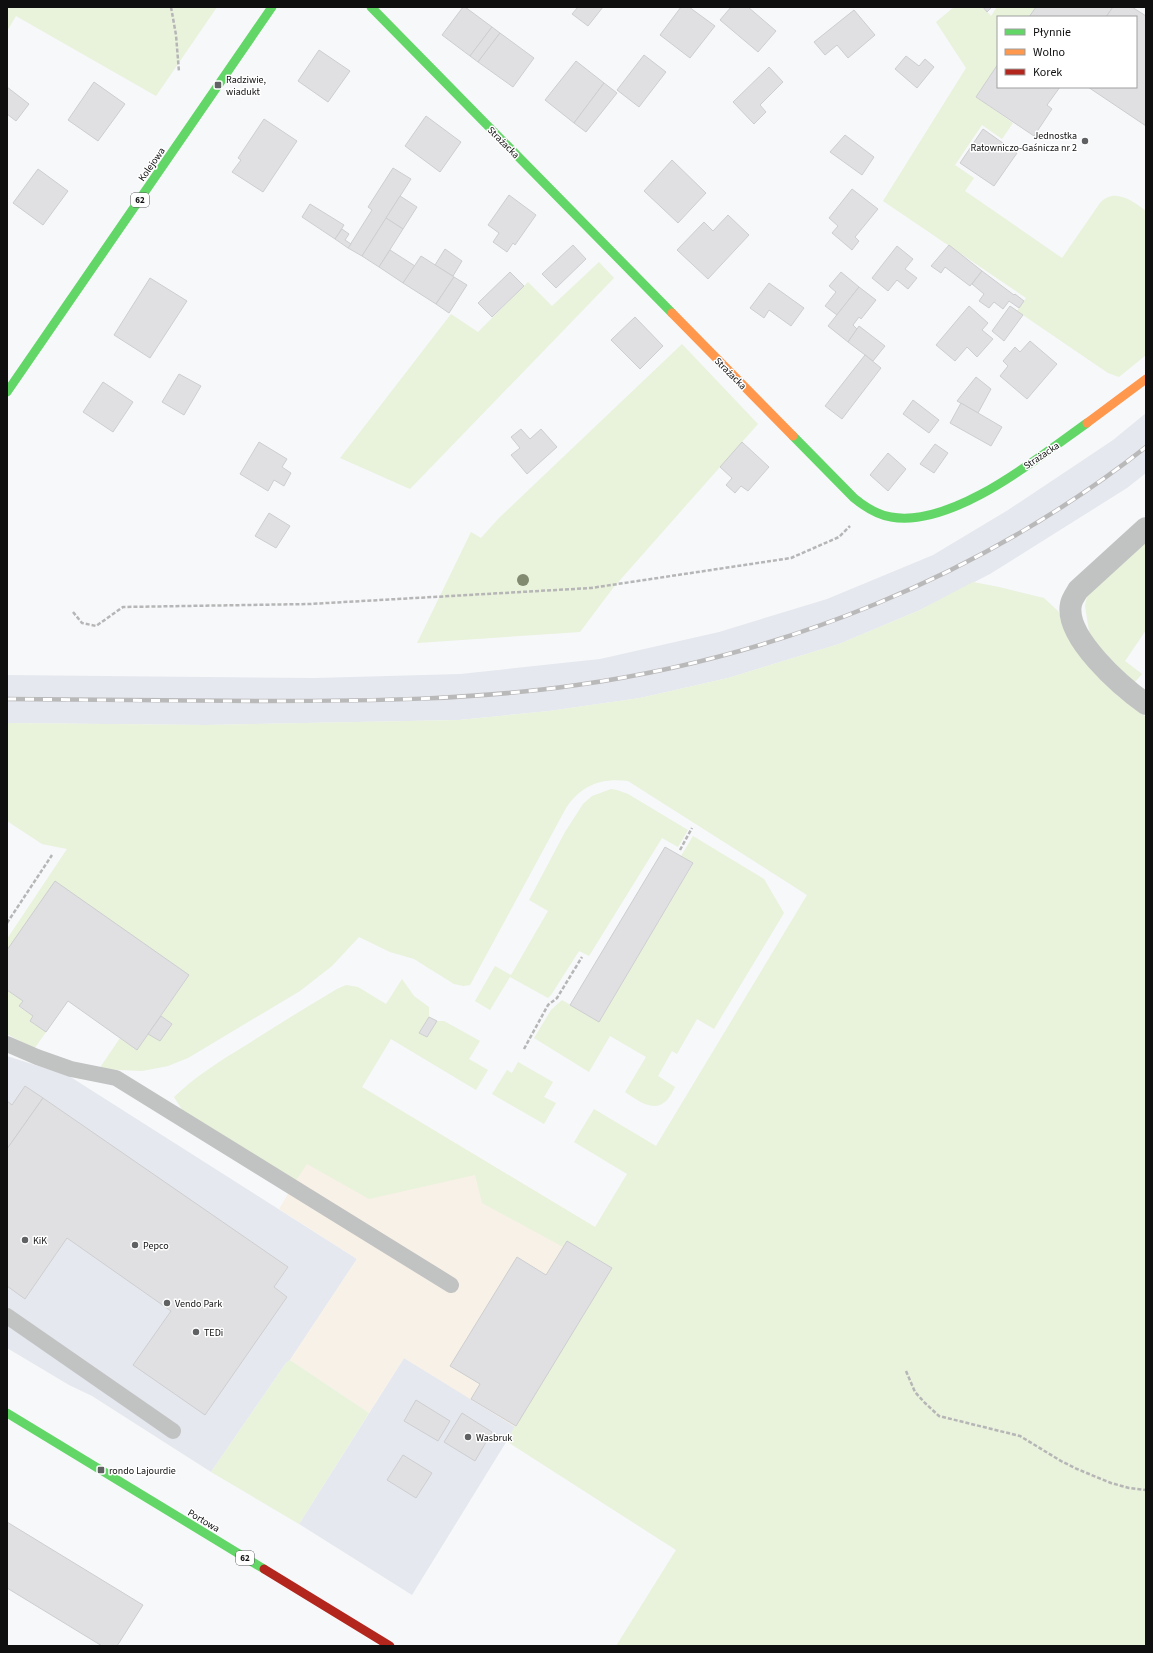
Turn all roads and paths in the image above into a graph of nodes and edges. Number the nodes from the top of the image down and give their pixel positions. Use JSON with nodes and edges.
{"nodes":[{"id":1,"x":171,"y":7,"type":"edge"},
{"id":2,"x":272,"y":7,"type":"edge"},
{"id":3,"x":371,"y":7,"type":"edge"},
{"id":4,"x":179,"y":72,"type":"dead end"},
{"id":5,"x":1146,"y":379,"type":"edge"},
{"id":6,"x":7,"y":392,"type":"edge"},
{"id":7,"x":868,"y":509,"type":"junction"},
{"id":8,"x":1146,"y":528,"type":"edge"},
{"id":9,"x":72,"y":612,"type":"dead end"},
{"id":10,"x":1146,"y":704,"type":"edge"},
{"id":11,"x":692,"y":828,"type":"dead end"},
{"id":12,"x":680,"y":850,"type":"dead end"},
{"id":13,"x":52,"y":856,"type":"dead end"},
{"id":14,"x":7,"y":922,"type":"edge"},
{"id":15,"x":582,"y":956,"type":"dead end"},
{"id":16,"x":7,"y":1044,"type":"edge"},
{"id":17,"x":524,"y":1049,"type":"dead end"},
{"id":18,"x":451,"y":1286,"type":"dead end"},
{"id":19,"x":7,"y":1316,"type":"edge"},
{"id":20,"x":906,"y":1371,"type":"dead end"},
{"id":21,"x":7,"y":1413,"type":"edge"},
{"id":22,"x":173,"y":1431,"type":"dead end"},
{"id":23,"x":1146,"y":1490,"type":"edge"},
{"id":24,"x":390,"y":1646,"type":"edge"}],
"edges":[{"from":1,"to":4,"type":"path"},
{"from":2,"to":6,"type":"street","name":"Kolejowa","number":"62"},
{"from":3,"to":7,"type":"street","name":"Strażacka"},
{"from":5,"to":7,"type":"street","name":"Strażacka"},
{"from":7,"to":9,"type":"path"},
{"from":8,"to":10,"type":"street"},
{"from":11,"to":12,"type":"path"},
{"from":13,"to":14,"type":"path"},
{"from":15,"to":17,"type":"path"},
{"from":16,"to":18,"type":"lane"},
{"from":19,"to":22,"type":"lane"},
{"from":20,"to":23,"type":"path"},
{"from":21,"to":24,"type":"street","name":"Portowa","number":"62"}]}
